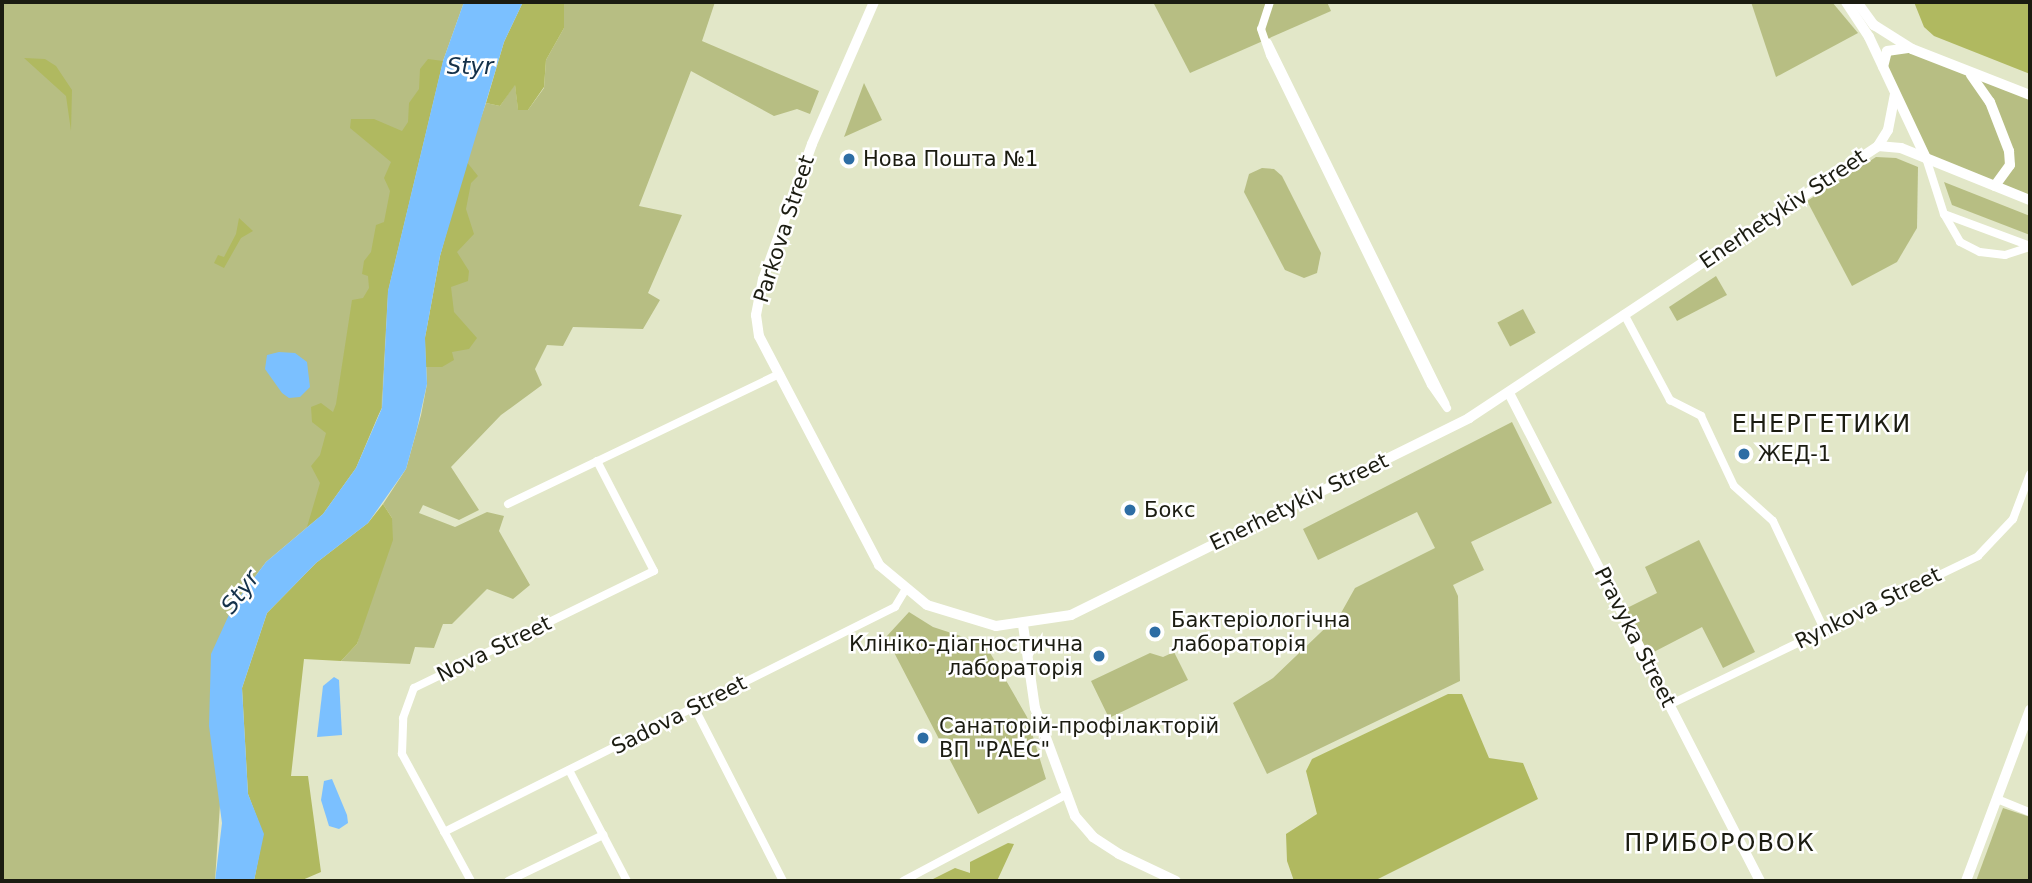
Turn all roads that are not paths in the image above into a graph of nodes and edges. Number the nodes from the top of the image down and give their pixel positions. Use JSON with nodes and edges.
{"nodes":[{"id":1,"x":874,"y":2,"type":"edge"},
{"id":2,"x":1270,"y":2,"type":"edge"},
{"id":3,"x":1851,"y":4,"type":"edge"},
{"id":4,"x":1268,"y":43,"type":"junction"},
{"id":5,"x":1912,"y":49,"type":"junction"},
{"id":6,"x":1883,"y":67,"type":"junction"},
{"id":7,"x":1967,"y":70,"type":"junction"},
{"id":8,"x":1895,"y":95,"type":"junction"},
{"id":9,"x":2030,"y":95,"type":"edge"},
{"id":10,"x":1878,"y":146,"type":"junction"},
{"id":11,"x":1926,"y":158,"type":"junction"},
{"id":12,"x":1995,"y":186,"type":"junction"},
{"id":13,"x":2030,"y":200,"type":"edge"},
{"id":14,"x":1944,"y":214,"type":"junction"},
{"id":15,"x":2030,"y":247,"type":"edge"},
{"id":16,"x":1624,"y":314,"type":"junction"},
{"id":17,"x":779,"y":374,"type":"junction"},
{"id":18,"x":1509,"y":393,"type":"junction"},
{"id":19,"x":597,"y":461,"type":"junction"},
{"id":20,"x":2030,"y":474,"type":"edge"},
{"id":21,"x":509,"y":504,"type":"dead end"},
{"id":22,"x":906,"y":589,"type":"junction"},
{"id":23,"x":1023,"y":625,"type":"junction"},
{"id":24,"x":1824,"y":629,"type":"junction"},
{"id":25,"x":1670,"y":705,"type":"junction"},
{"id":26,"x":694,"y":707,"type":"junction"},
{"id":27,"x":2030,"y":710,"type":"edge"},
{"id":28,"x":569,"y":770,"type":"junction"},
{"id":29,"x":1067,"y":794,"type":"junction"},
{"id":30,"x":1997,"y":799,"type":"junction"},
{"id":31,"x":2030,"y":812,"type":"edge"},
{"id":32,"x":444,"y":832,"type":"junction"},
{"id":33,"x":603,"y":835,"type":"junction"},
{"id":34,"x":471,"y":881,"type":"edge"},
{"id":35,"x":508,"y":881,"type":"edge"},
{"id":36,"x":627,"y":881,"type":"edge"},
{"id":37,"x":783,"y":881,"type":"edge"},
{"id":38,"x":903,"y":881,"type":"edge"},
{"id":39,"x":1176,"y":881,"type":"edge"},
{"id":40,"x":1760,"y":881,"type":"edge"},
{"id":41,"x":1966,"y":881,"type":"edge"}],
"edges":[{"from":1,"to":17,"type":"street","name":"Parkova Street"},
{"from":2,"to":4,"type":"street"},
{"from":3,"to":5,"type":"street"},
{"from":3,"to":6,"type":"street"},
{"from":4,"to":4,"type":"street"},
{"from":5,"to":6,"type":"street"},
{"from":5,"to":7,"type":"street"},
{"from":6,"to":8,"type":"street"},
{"from":7,"to":9,"type":"street"},
{"from":7,"to":12,"type":"street"},
{"from":8,"to":10,"type":"street"},
{"from":8,"to":11,"type":"street"},
{"from":10,"to":11,"type":"street"},
{"from":10,"to":16,"type":"street","name":"Enerhetykiv Street"},
{"from":11,"to":12,"type":"street"},
{"from":11,"to":14,"type":"street"},
{"from":12,"to":13,"type":"street"},
{"from":14,"to":15,"type":"street"},
{"from":14,"to":15,"type":"street"},
{"from":16,"to":18,"type":"street","name":"Enerhetykiv Street"},
{"from":16,"to":24,"type":"street"},
{"from":17,"to":19,"type":"street"},
{"from":17,"to":22,"type":"street","name":"Enerhetykiv Street"},
{"from":18,"to":23,"type":"street","name":"Enerhetykiv Street"},
{"from":18,"to":25,"type":"street","name":"Pravyka Street"},
{"from":19,"to":21,"type":"street"},
{"from":19,"to":32,"type":"street","name":"Nova Street"},
{"from":20,"to":24,"type":"street","name":"Rynkova Street"},
{"from":22,"to":23,"type":"street","name":"Enerhetykiv Street"},
{"from":22,"to":26,"type":"street","name":"Sadova Street"},
{"from":23,"to":29,"type":"street"},
{"from":24,"to":25,"type":"street","name":"Rynkova Street"},
{"from":25,"to":40,"type":"street","name":"Pravyka Street"},
{"from":26,"to":28,"type":"street","name":"Sadova Street"},
{"from":26,"to":37,"type":"street"},
{"from":27,"to":30,"type":"street"},
{"from":28,"to":32,"type":"street","name":"Sadova Street"},
{"from":28,"to":33,"type":"street"},
{"from":29,"to":38,"type":"street"},
{"from":29,"to":39,"type":"street"},
{"from":30,"to":31,"type":"street"},
{"from":30,"to":41,"type":"street"},
{"from":32,"to":34,"type":"street","name":"Nova Street"},
{"from":33,"to":35,"type":"street"},
{"from":33,"to":36,"type":"street"}]}
